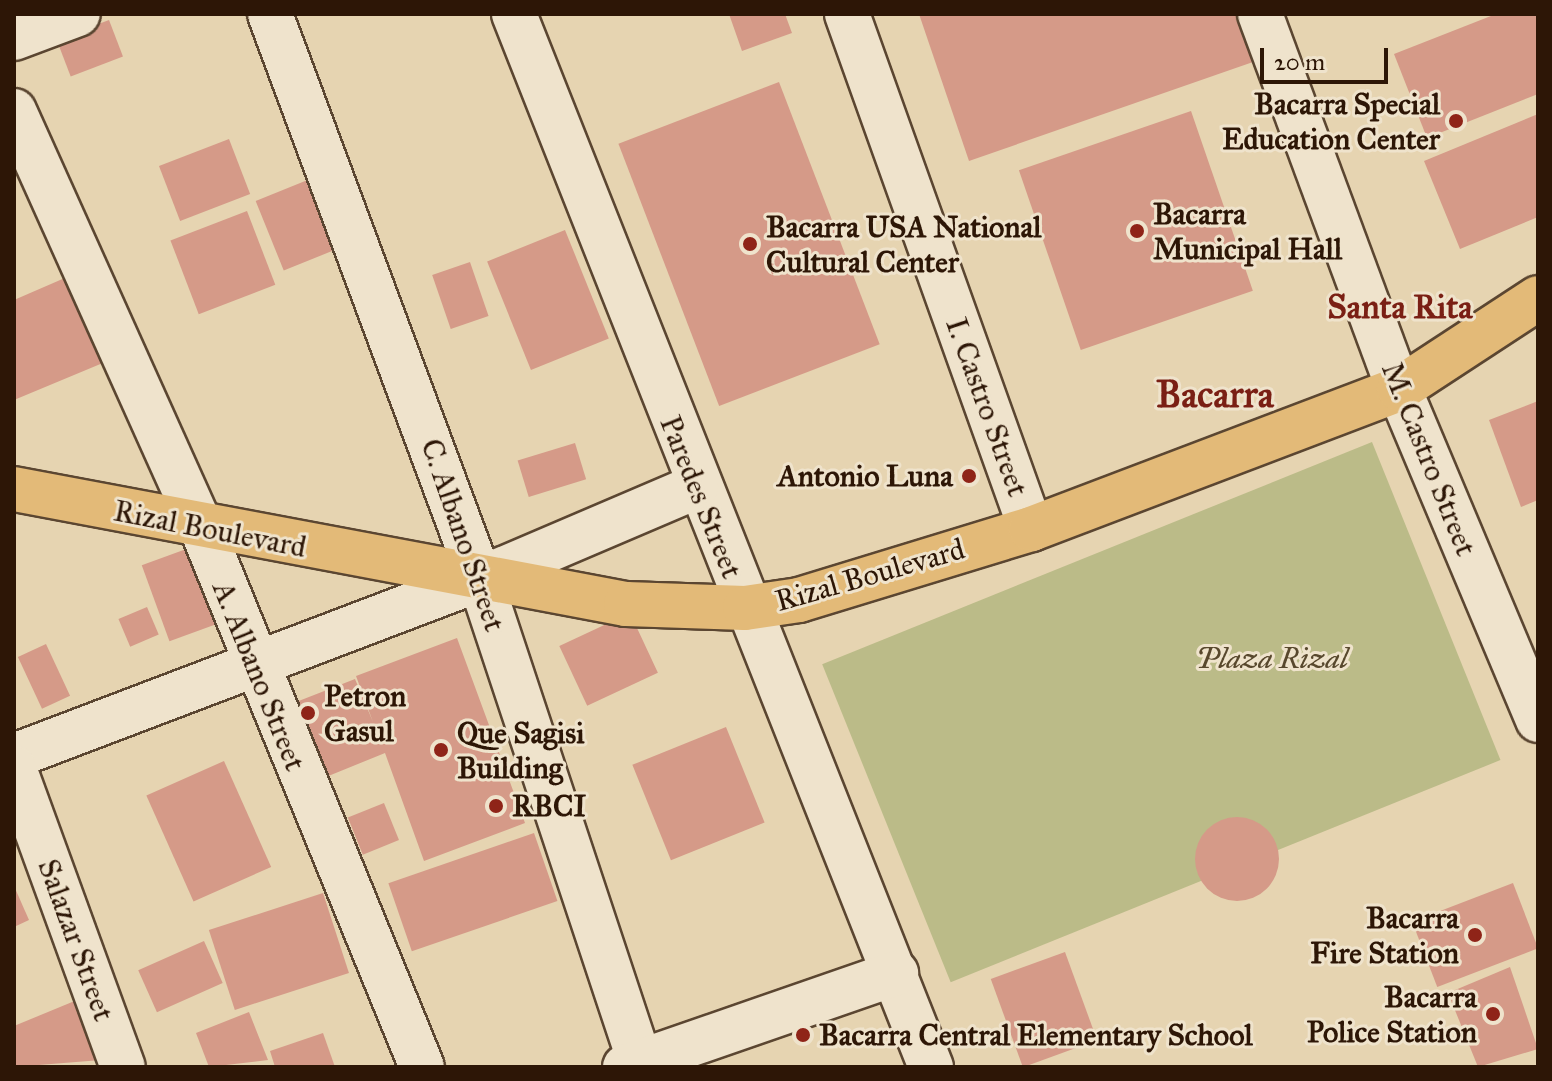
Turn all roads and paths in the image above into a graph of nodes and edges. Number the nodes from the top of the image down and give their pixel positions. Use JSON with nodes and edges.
{"nodes":[{"id":1,"x":78,"y":14,"type":"edge"},
{"id":2,"x":270,"y":14,"type":"edge"},
{"id":3,"x":514,"y":14,"type":"edge"},
{"id":4,"x":847,"y":14,"type":"edge"},
{"id":5,"x":1260,"y":14,"type":"edge"},
{"id":6,"x":14,"y":38,"type":"edge"},
{"id":7,"x":14,"y":111,"type":"edge"},
{"id":8,"x":1538,"y":298,"type":"edge"},
{"id":9,"x":1399,"y":389,"type":"junction"},
{"id":10,"x":696,"y":487,"type":"junction"},
{"id":11,"x":14,"y":489,"type":"edge"},
{"id":12,"x":202,"y":529,"type":"junction"},
{"id":13,"x":1031,"y":529,"type":"junction"},
{"id":14,"x":480,"y":579,"type":"junction"},
{"id":15,"x":745,"y":608,"type":"junction"},
{"id":16,"x":252,"y":665,"type":"junction"},
{"id":17,"x":1538,"y":720,"type":"edge"},
{"id":18,"x":14,"y":756,"type":"edge"},
{"id":19,"x":14,"y":768,"type":"edge"},
{"id":20,"x":896,"y":973,"type":"junction"},
{"id":21,"x":632,"y":1065,"type":"edge"},
{"id":22,"x":123,"y":1067,"type":"edge"},
{"id":23,"x":422,"y":1067,"type":"edge"},
{"id":24,"x":931,"y":1067,"type":"edge"}],
"edges":[{"from":1,"to":6,"type":"street"},
{"from":2,"to":14,"type":"street","name":"C. Albano Street"},
{"from":3,"to":10,"type":"street","name":"Paredes Street"},
{"from":4,"to":13,"type":"street","name":"I. Castro Street"},
{"from":5,"to":9,"type":"street","name":"M. Castro Street"},
{"from":7,"to":12,"type":"street","name":"A. Albano Street"},
{"from":8,"to":9,"type":"main road","name":"Rizal Boulevard"},
{"from":9,"to":13,"type":"main road","name":"Rizal Boulevard"},
{"from":9,"to":17,"type":"street","name":"M. Castro Street"},
{"from":10,"to":14,"type":"street"},
{"from":10,"to":15,"type":"street","name":"Paredes Street"},
{"from":11,"to":12,"type":"main road","name":"Rizal Boulevard"},
{"from":12,"to":14,"type":"main road","name":"Rizal Boulevard"},
{"from":12,"to":16,"type":"street","name":"A. Albano Street"},
{"from":13,"to":15,"type":"main road","name":"Rizal Boulevard"},
{"from":14,"to":15,"type":"main road","name":"Rizal Boulevard"},
{"from":14,"to":16,"type":"street"},
{"from":14,"to":21,"type":"street","name":"C. Albano Street"},
{"from":15,"to":20,"type":"street","name":"Paredes Street"},
{"from":16,"to":18,"type":"street"},
{"from":16,"to":23,"type":"street","name":"A. Albano Street"},
{"from":19,"to":22,"type":"street","name":"Salazar Street"},
{"from":20,"to":21,"type":"street"},
{"from":20,"to":24,"type":"street","name":"Paredes Street"}]}
